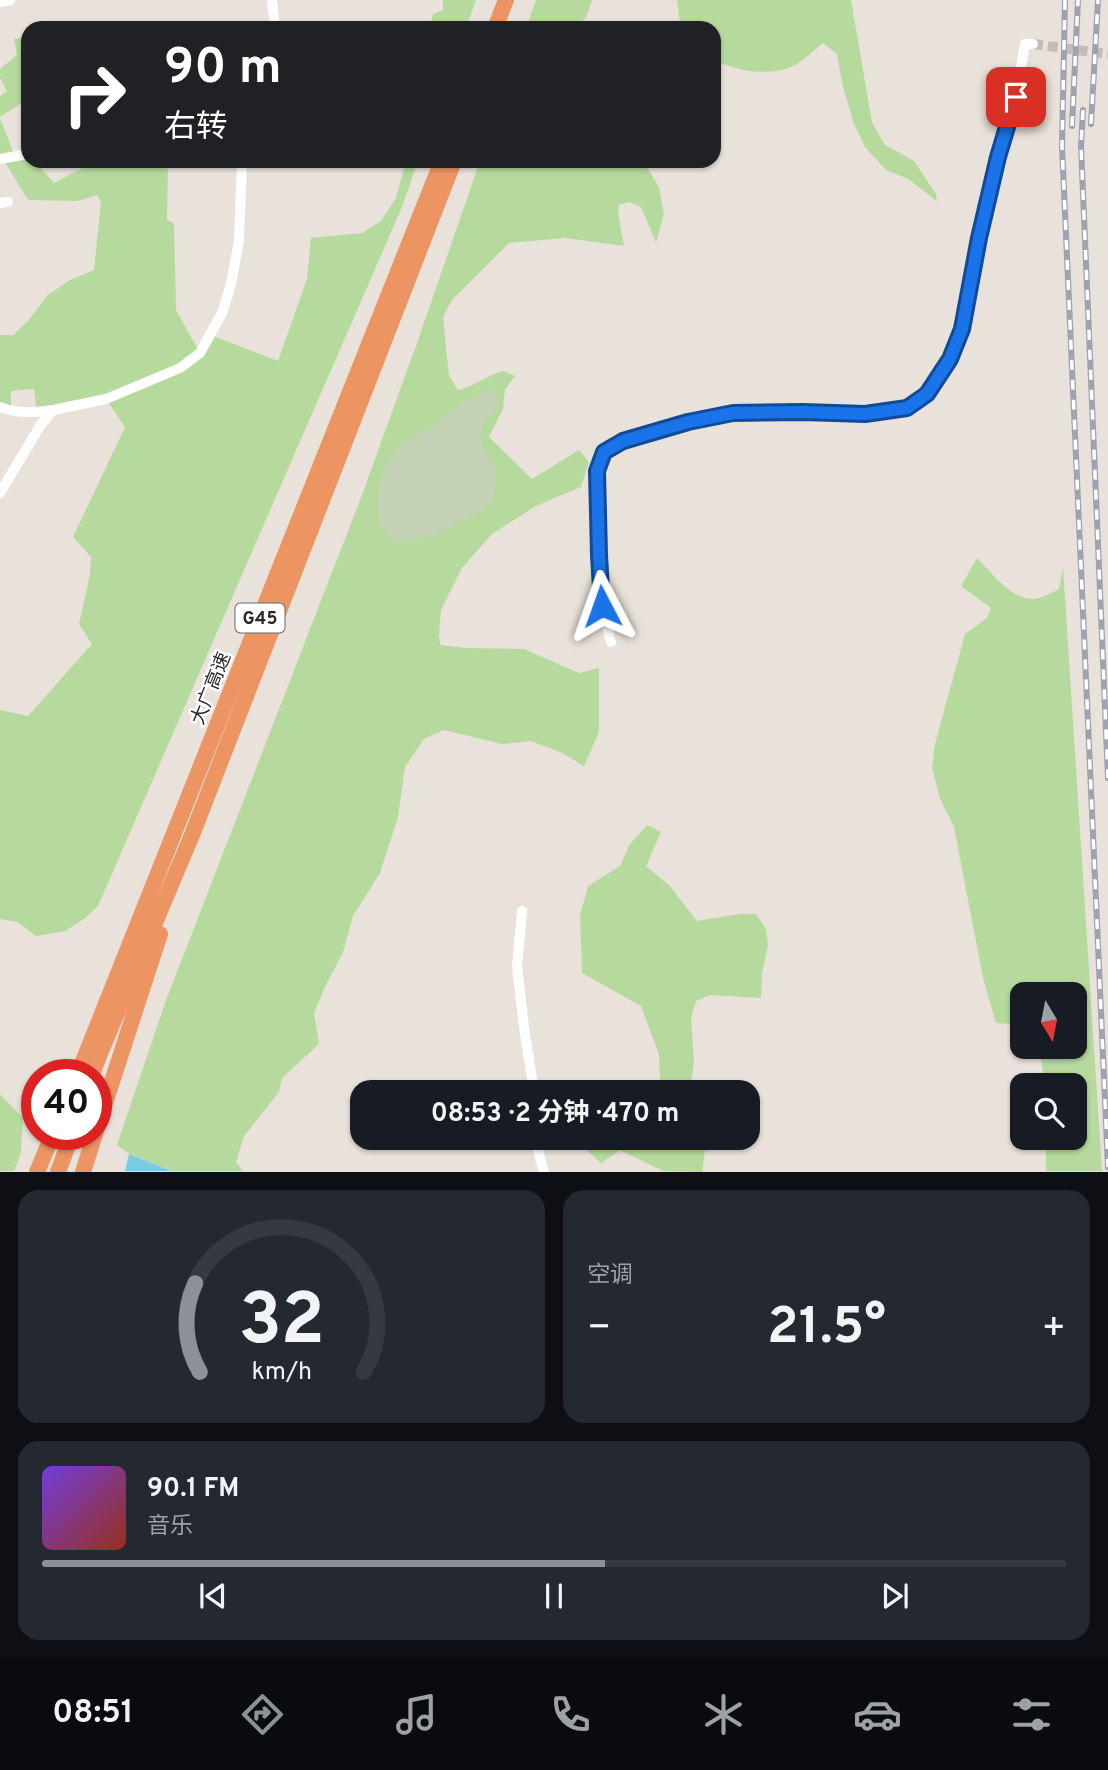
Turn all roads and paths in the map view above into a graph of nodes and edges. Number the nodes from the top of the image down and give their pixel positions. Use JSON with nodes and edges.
{"nodes":[{"id":1,"x":10,"y":0,"type":"edge"},
{"id":2,"x":272,"y":0,"type":"edge"},
{"id":3,"x":506,"y":0,"type":"edge"},
{"id":4,"x":517,"y":0,"type":"edge"},
{"id":5,"x":0,"y":2,"type":"edge"},
{"id":6,"x":274,"y":21,"type":"edge"},
{"id":7,"x":498,"y":21,"type":"edge"},
{"id":8,"x":509,"y":21,"type":"edge"},
{"id":9,"x":1033,"y":44,"type":"dead end"},
{"id":10,"x":21,"y":155,"type":"edge"},
{"id":11,"x":0,"y":159,"type":"edge"},
{"id":12,"x":242,"y":168,"type":"edge"},
{"id":13,"x":439,"y":168,"type":"edge"},
{"id":14,"x":451,"y":168,"type":"edge"},
{"id":15,"x":0,"y":407,"type":"edge"},
{"id":16,"x":53,"y":410,"type":"junction"},
{"id":17,"x":0,"y":493,"type":"edge"},
{"id":18,"x":611,"y":642,"type":"dead end"},
{"id":19,"x":192,"y":835,"type":"junction"},
{"id":20,"x":522,"y":911,"type":"dead end"},
{"id":21,"x":84,"y":1059,"type":"edge"},
{"id":22,"x":98,"y":1059,"type":"edge"},
{"id":23,"x":532,"y":1080,"type":"edge"},
{"id":24,"x":112,"y":1083,"type":"edge"},
{"id":25,"x":46,"y":1150,"type":"edge"},
{"id":26,"x":66,"y":1150,"type":"edge"},
{"id":27,"x":90,"y":1150,"type":"edge"},
{"id":28,"x":538,"y":1150,"type":"edge"},
{"id":29,"x":37,"y":1171,"type":"edge"},
{"id":30,"x":58,"y":1171,"type":"edge"},
{"id":31,"x":83,"y":1171,"type":"edge"},
{"id":32,"x":544,"y":1171,"type":"edge"}],
"edges":[{"from":1,"to":5,"type":"street"},
{"from":2,"to":6,"type":"street"},
{"from":3,"to":7,"type":"highway"},
{"from":4,"to":8,"type":"highway"},
{"from":9,"to":18,"type":"street"},
{"from":10,"to":11,"type":"street"},
{"from":12,"to":16,"type":"street"},
{"from":13,"to":21,"type":"highway","name":"大广高速","number":"G45"},
{"from":14,"to":19,"type":"highway","name":"大广高速","number":"G45"},
{"from":15,"to":16,"type":"street"},
{"from":16,"to":17,"type":"street"},
{"from":19,"to":22,"type":"highway","name":"大广高速","number":"G45"},
{"from":19,"to":24,"type":"highway"},
{"from":20,"to":23,"type":"street"},
{"from":25,"to":29,"type":"highway"},
{"from":26,"to":30,"type":"highway"},
{"from":27,"to":31,"type":"highway"},
{"from":28,"to":32,"type":"street"}]}
